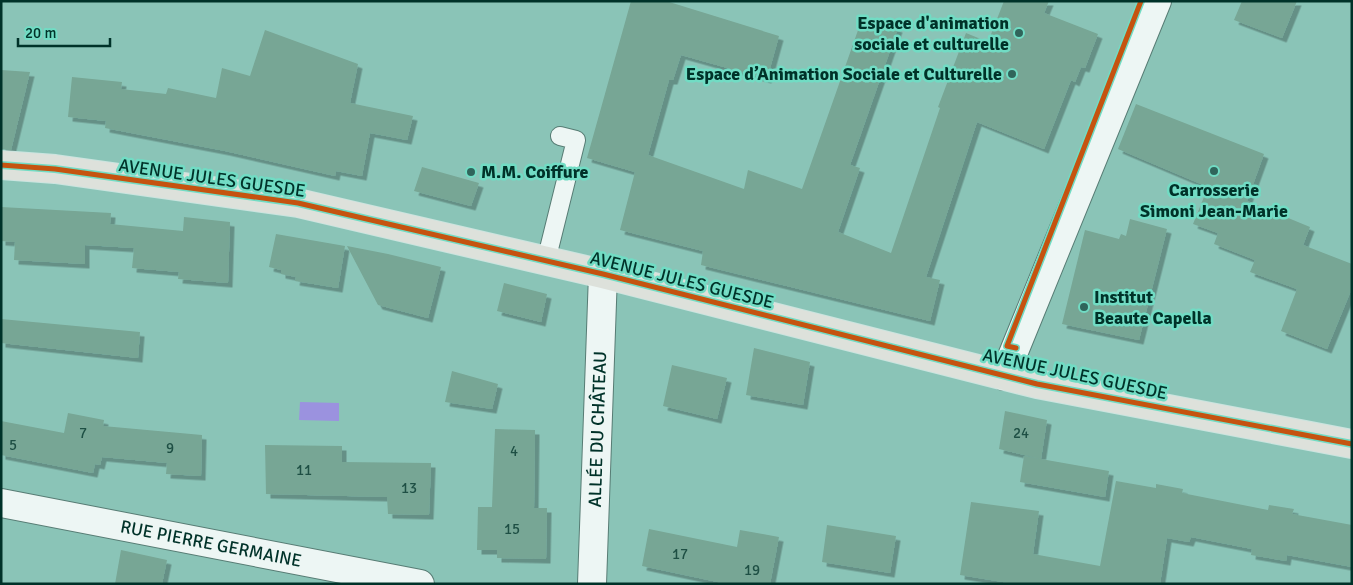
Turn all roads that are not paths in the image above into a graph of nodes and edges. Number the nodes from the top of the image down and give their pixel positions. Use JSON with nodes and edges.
{"nodes":[{"id":1,"x":1157,"y":1,"type":"edge"},
{"id":2,"x":560,"y":136,"type":"dead end"},
{"id":3,"x":1,"y":165,"type":"edge"},
{"id":4,"x":546,"y":261,"type":"junction"},
{"id":5,"x":603,"y":274,"type":"junction"},
{"id":6,"x":1004,"y":376,"type":"junction"},
{"id":7,"x":1352,"y":444,"type":"edge"},
{"id":8,"x":1,"y":503,"type":"edge"},
{"id":9,"x":420,"y":584,"type":"edge"},
{"id":10,"x":592,"y":584,"type":"edge"}],
"edges":[{"from":1,"to":6,"type":"street"},
{"from":2,"to":4,"type":"lane"},
{"from":3,"to":4,"type":"main road","name":"AVENUE JULES GUESDE"},
{"from":4,"to":5,"type":"main road","name":"AVENUE JULES GUESDE"},
{"from":5,"to":6,"type":"main road","name":"AVENUE JULES GUESDE"},
{"from":5,"to":10,"type":"street","name":"ALLÉE DU CHÂTEAU"},
{"from":6,"to":7,"type":"main road","name":"AVENUE JULES GUESDE"},
{"from":8,"to":9,"type":"street","name":"RUE PIERRE GERMAINE"}]}
